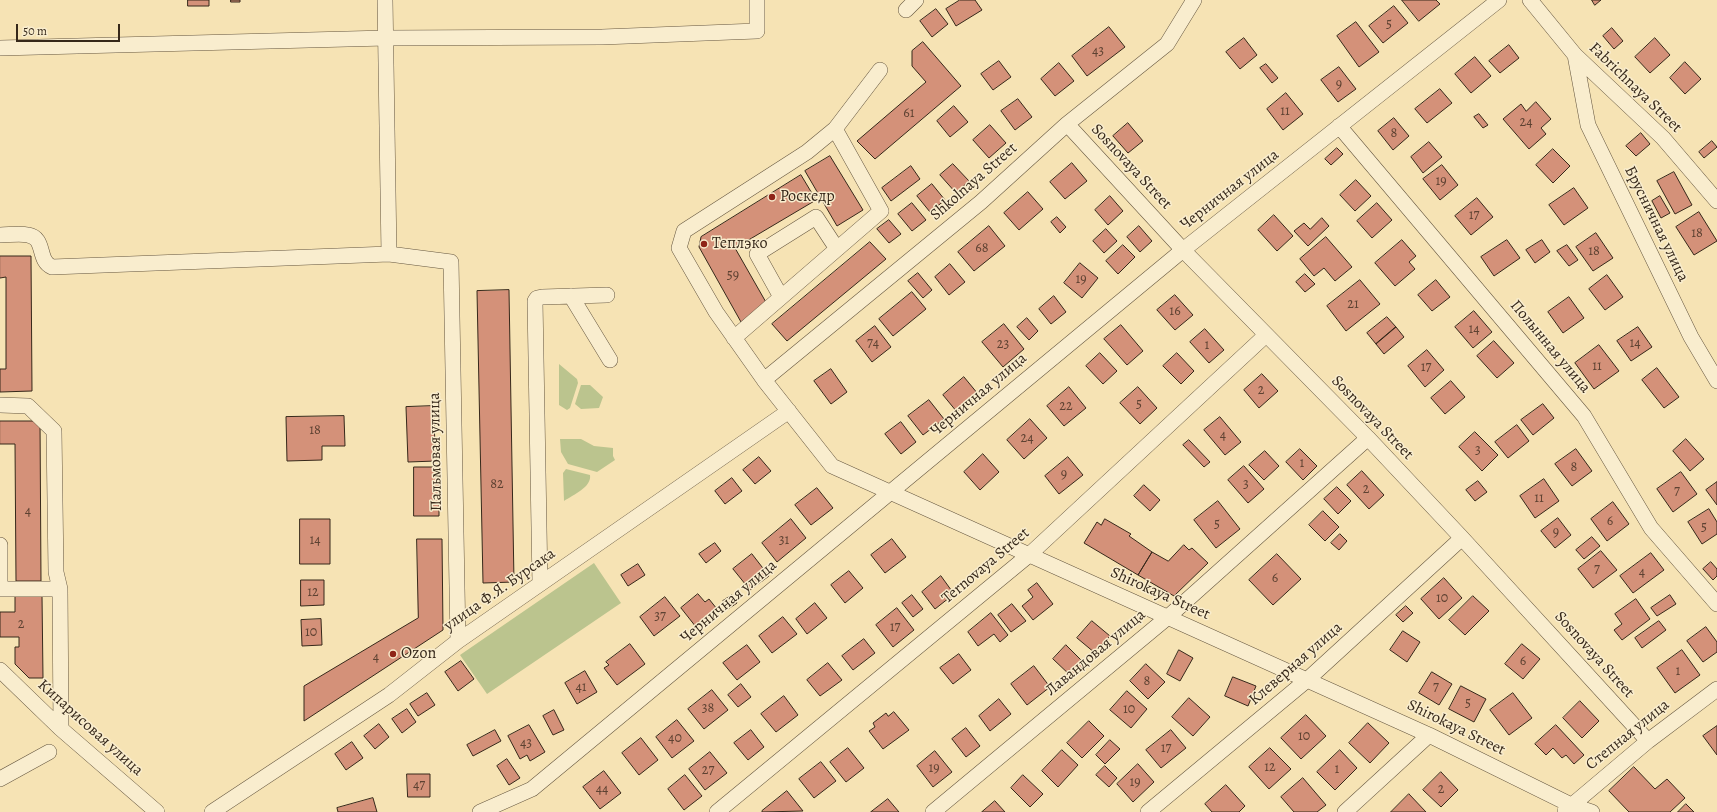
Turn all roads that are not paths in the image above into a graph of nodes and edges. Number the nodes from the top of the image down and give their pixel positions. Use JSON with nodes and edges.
{"nodes":[{"id":1,"x":385,"y":0,"type":"edge"},
{"id":2,"x":757,"y":0,"type":"edge"},
{"id":3,"x":1194,"y":0,"type":"edge"},
{"id":4,"x":1499,"y":0,"type":"edge"},
{"id":5,"x":1533,"y":1,"type":"edge"},
{"id":6,"x":386,"y":38,"type":"junction"},
{"id":7,"x":0,"y":48,"type":"edge"},
{"id":8,"x":1575,"y":56,"type":"junction"},
{"id":9,"x":880,"y":70,"type":"dead end"},
{"id":10,"x":1067,"y":124,"type":"junction"},
{"id":11,"x":1339,"y":126,"type":"junction"},
{"id":12,"x":835,"y":130,"type":"junction"},
{"id":13,"x":1717,"y":201,"type":"edge"},
{"id":14,"x":0,"y":235,"type":"edge"},
{"id":15,"x":837,"y":249,"type":"junction"},
{"id":16,"x":1183,"y":250,"type":"junction"},
{"id":17,"x":389,"y":254,"type":"junction"},
{"id":18,"x":571,"y":296,"type":"junction"},
{"id":19,"x":607,"y":296,"type":"dead end"},
{"id":20,"x":781,"y":297,"type":"junction"},
{"id":21,"x":1266,"y":335,"type":"junction"},
{"id":22,"x":734,"y":338,"type":"junction"},
{"id":23,"x":610,"y":360,"type":"dead end"},
{"id":24,"x":764,"y":380,"type":"junction"},
{"id":25,"x":1717,"y":381,"type":"edge"},
{"id":26,"x":0,"y":405,"type":"edge"},
{"id":27,"x":789,"y":411,"type":"junction"},
{"id":28,"x":1368,"y":438,"type":"junction"},
{"id":29,"x":888,"y":492,"type":"junction"},
{"id":30,"x":1462,"y":538,"type":"junction"},
{"id":31,"x":0,"y":545,"type":"edge"},
{"id":32,"x":1029,"y":555,"type":"junction"},
{"id":33,"x":540,"y":584,"type":"junction"},
{"id":34,"x":0,"y":589,"type":"edge"},
{"id":35,"x":60,"y":589,"type":"junction"},
{"id":36,"x":1717,"y":604,"type":"edge"},
{"id":37,"x":1168,"y":617,"type":"junction"},
{"id":38,"x":458,"y":641,"type":"junction"},
{"id":39,"x":0,"y":670,"type":"edge"},
{"id":40,"x":1307,"y":680,"type":"junction"},
{"id":41,"x":1717,"y":689,"type":"edge"},
{"id":42,"x":61,"y":729,"type":"junction"},
{"id":43,"x":1429,"y":735,"type":"junction"},
{"id":44,"x":1648,"y":741,"type":"junction"},
{"id":45,"x":49,"y":752,"type":"dead end"},
{"id":46,"x":0,"y":779,"type":"edge"},
{"id":47,"x":1568,"y":808,"type":"edge"},
{"id":48,"x":157,"y":812,"type":"edge"},
{"id":49,"x":212,"y":812,"type":"edge"},
{"id":50,"x":480,"y":812,"type":"edge"},
{"id":51,"x":717,"y":812,"type":"edge"},
{"id":52,"x":933,"y":812,"type":"edge"},
{"id":53,"x":1148,"y":812,"type":"edge"},
{"id":54,"x":1345,"y":812,"type":"edge"},
{"id":55,"x":1592,"y":812,"type":"edge"}],
"edges":[{"from":1,"to":6,"type":"street"},
{"from":2,"to":6,"type":"street"},
{"from":3,"to":10,"type":"street","name":"Shkolnaya Street"},
{"from":4,"to":11,"type":"street","name":"Черничная улица"},
{"from":5,"to":8,"type":"street","name":"Fabrichnaya Street"},
{"from":6,"to":7,"type":"street"},
{"from":6,"to":17,"type":"street"},
{"from":8,"to":13,"type":"street","name":"Fabrichnaya Street"},
{"from":8,"to":25,"type":"street","name":"Брусничная улица"},
{"from":9,"to":12,"type":"street","name":"Shirokaya Street"},
{"from":10,"to":16,"type":"street","name":"Sosnovaya Street"},
{"from":10,"to":24,"type":"street","name":"Shkolnaya Street"},
{"from":11,"to":16,"type":"street","name":"Черничная улица"},
{"from":11,"to":36,"type":"street","name":"Полынная улица"},
{"from":12,"to":15,"type":"street"},
{"from":12,"to":22,"type":"street","name":"Shirokaya Street"},
{"from":14,"to":17,"type":"street"},
{"from":15,"to":20,"type":"street"},
{"from":15,"to":20,"type":"street"},
{"from":16,"to":21,"type":"street","name":"Sosnovaya Street"},
{"from":16,"to":29,"type":"street","name":"Черничная улица"},
{"from":17,"to":38,"type":"street","name":"Пальмовая улица"},
{"from":18,"to":19,"type":"street"},
{"from":18,"to":23,"type":"street"},
{"from":18,"to":33,"type":"street"},
{"from":20,"to":22,"type":"street"},
{"from":21,"to":28,"type":"street","name":"Sosnovaya Street"},
{"from":21,"to":32,"type":"street","name":"Ternovaya Street"},
{"from":22,"to":24,"type":"street","name":"Shirokaya Street"},
{"from":24,"to":27,"type":"street","name":"Shirokaya Street"},
{"from":26,"to":35,"type":"street"},
{"from":27,"to":29,"type":"street","name":"Shirokaya Street"},
{"from":27,"to":33,"type":"street","name":"улица Ф.Я. Бурсака"},
{"from":28,"to":30,"type":"street","name":"Sosnovaya Street"},
{"from":28,"to":37,"type":"street","name":"Лавандовая улица"},
{"from":29,"to":32,"type":"street","name":"Shirokaya Street"},
{"from":29,"to":50,"type":"street","name":"Черничная улица"},
{"from":30,"to":40,"type":"street","name":"Клеверная улица"},
{"from":30,"to":44,"type":"street","name":"Sosnovaya Street"},
{"from":31,"to":34,"type":"street"},
{"from":32,"to":37,"type":"street","name":"Shirokaya Street"},
{"from":32,"to":51,"type":"street","name":"Ternovaya Street"},
{"from":33,"to":38,"type":"street","name":"улица Ф.Я. Бурсака"},
{"from":34,"to":35,"type":"street"},
{"from":35,"to":42,"type":"street"},
{"from":37,"to":40,"type":"street","name":"Shirokaya Street"},
{"from":37,"to":52,"type":"street","name":"Лавандовая улица"},
{"from":38,"to":49,"type":"street","name":"улица Ф.Я. Бурсака"},
{"from":39,"to":42,"type":"street","name":"Кипарисовая улица"},
{"from":40,"to":43,"type":"street","name":"Shirokaya Street"},
{"from":40,"to":53,"type":"street","name":"Клеверная улица"},
{"from":41,"to":44,"type":"street","name":"Степная улица"},
{"from":42,"to":48,"type":"street","name":"Кипарисовая улица"},
{"from":43,"to":47,"type":"street","name":"Shirokaya Street"},
{"from":43,"to":54,"type":"street"},
{"from":44,"to":47,"type":"street","name":"Степная улица"},
{"from":45,"to":46,"type":"street"},
{"from":47,"to":55,"type":"street","name":"Shirokaya Street"}]}
